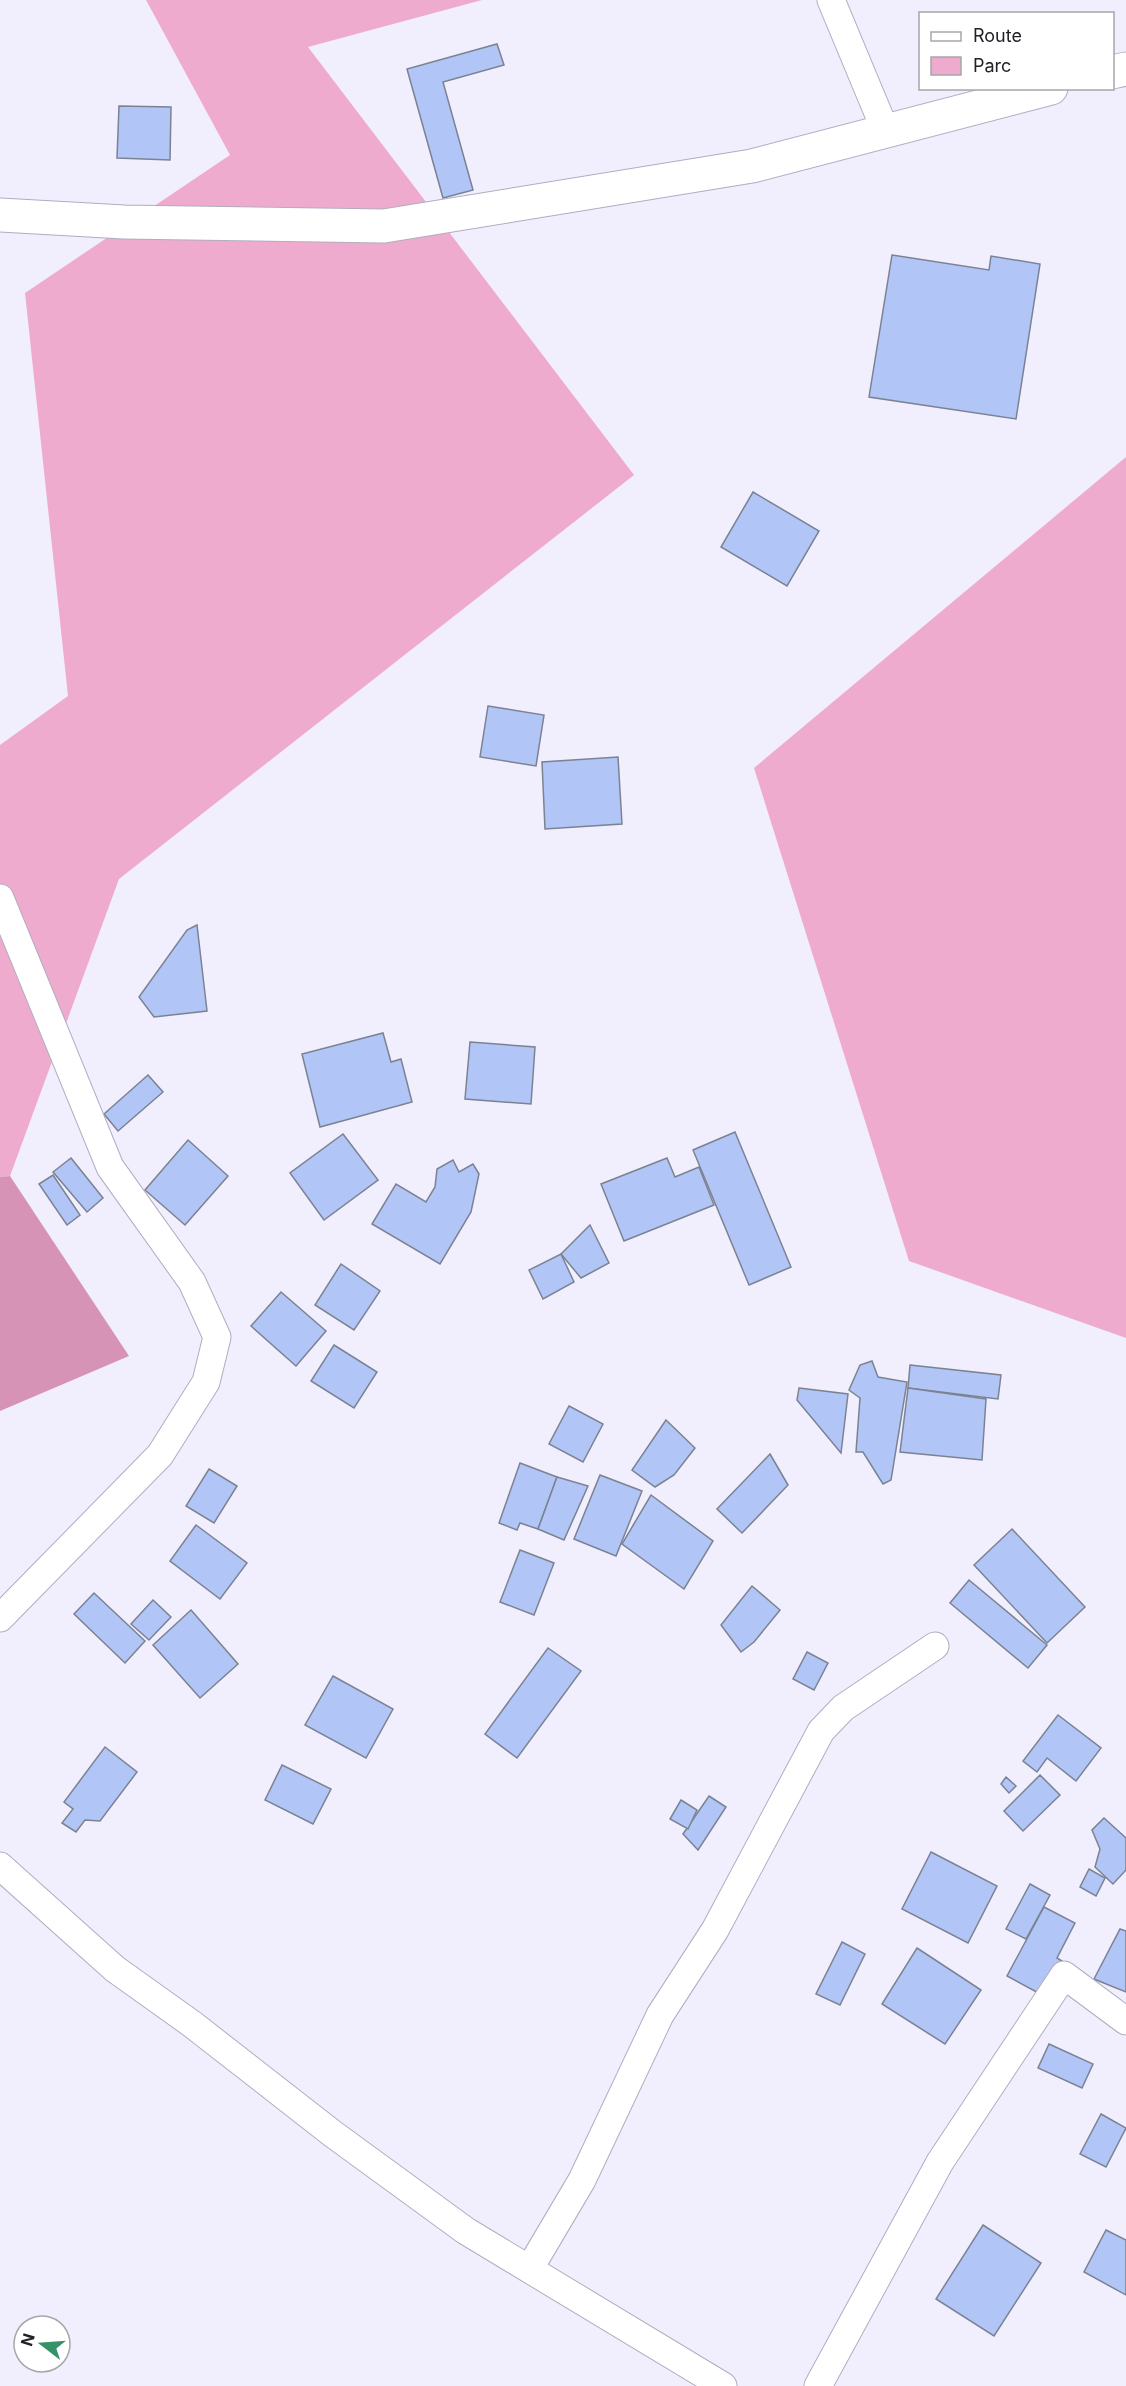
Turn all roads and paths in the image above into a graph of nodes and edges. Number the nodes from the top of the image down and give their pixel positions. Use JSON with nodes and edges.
{"nodes":[{"id":1,"x":831,"y":0,"type":"edge"},
{"id":2,"x":1044,"y":90,"type":"edge"},
{"id":3,"x":886,"y":132,"type":"junction"},
{"id":4,"x":0,"y":215,"type":"edge"},
{"id":5,"x":0,"y":898,"type":"edge"},
{"id":6,"x":0,"y":1618,"type":"edge"},
{"id":7,"x":935,"y":1646,"type":"dead end"},
{"id":8,"x":0,"y":1866,"type":"edge"},
{"id":9,"x":1126,"y":2021,"type":"edge"},
{"id":10,"x":530,"y":2268,"type":"junction"},
{"id":11,"x":723,"y":2386,"type":"edge"},
{"id":12,"x":818,"y":2386,"type":"edge"}],
"edges":[{"from":1,"to":3,"type":"street"},
{"from":2,"to":3,"type":"street"},
{"from":3,"to":4,"type":"street"},
{"from":5,"to":6,"type":"street"},
{"from":7,"to":10,"type":"street"},
{"from":8,"to":10,"type":"street"},
{"from":9,"to":12,"type":"street"},
{"from":10,"to":11,"type":"street"}]}
